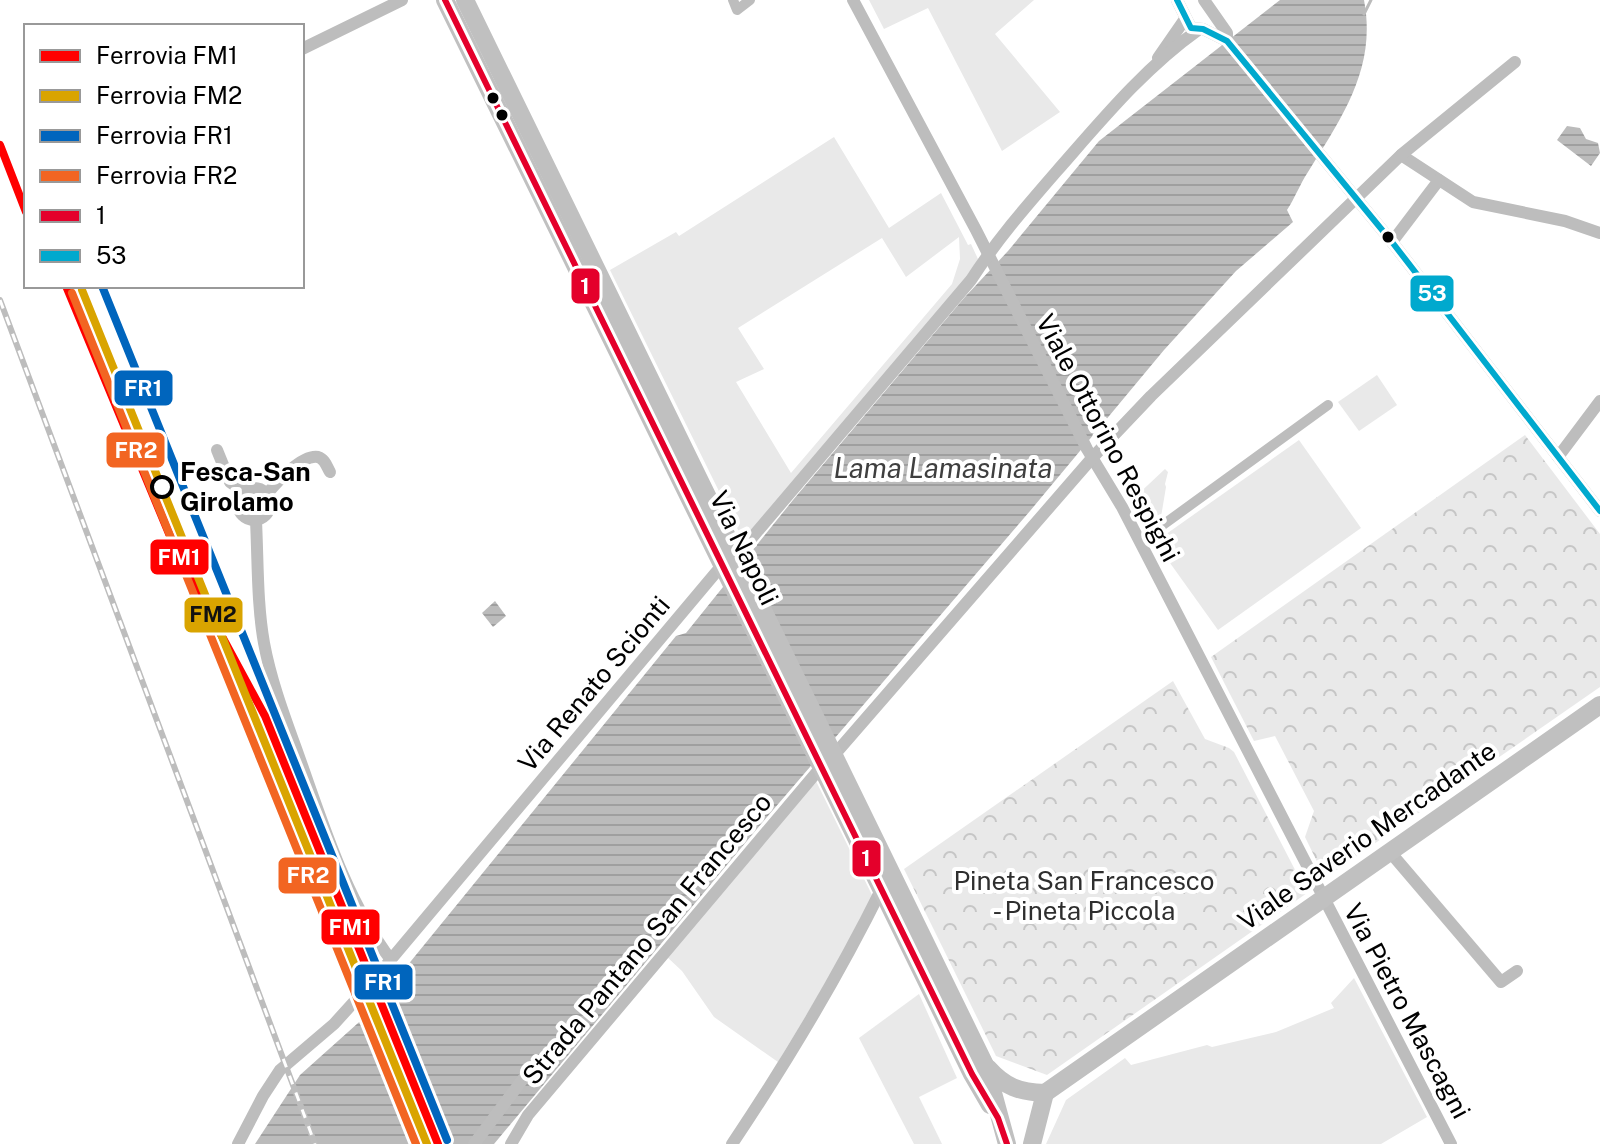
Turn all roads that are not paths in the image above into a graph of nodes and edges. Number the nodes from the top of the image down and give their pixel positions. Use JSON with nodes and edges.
{"nodes":[{"id":1,"x":402,"y":0,"type":"edge"},
{"id":2,"x":445,"y":0,"type":"edge"},
{"id":3,"x":465,"y":0,"type":"edge"},
{"id":4,"x":750,"y":0,"type":"edge"},
{"id":5,"x":853,"y":0,"type":"edge"},
{"id":6,"x":1177,"y":0,"type":"edge"},
{"id":7,"x":734,"y":7,"type":"edge"},
{"id":8,"x":1207,"y":7,"type":"edge"},
{"id":9,"x":1185,"y":16,"type":"junction"},
{"id":10,"x":1201,"y":30,"type":"junction"},
{"id":11,"x":1227,"y":41,"type":"junction"},
{"id":12,"x":304,"y":48,"type":"edge"},
{"id":13,"x":1515,"y":62,"type":"dead end"},
{"id":14,"x":1154,"y":64,"type":"junction"},
{"id":15,"x":1401,"y":155,"type":"junction"},
{"id":16,"x":1439,"y":180,"type":"junction"},
{"id":17,"x":1353,"y":196,"type":"junction"},
{"id":18,"x":1600,"y":233,"type":"edge"},
{"id":19,"x":1392,"y":242,"type":"junction"},
{"id":20,"x":988,"y":257,"type":"junction"},
{"id":21,"x":1600,"y":401,"type":"edge"},
{"id":22,"x":1328,"y":405,"type":"dead end"},
{"id":23,"x":217,"y":450,"type":"dead end"},
{"id":24,"x":1091,"y":454,"type":"junction"},
{"id":25,"x":1558,"y":457,"type":"junction"},
{"id":26,"x":330,"y":472,"type":"dead end"},
{"id":27,"x":243,"y":491,"type":"junction"},
{"id":28,"x":267,"y":494,"type":"junction"},
{"id":29,"x":1600,"y":511,"type":"edge"},
{"id":30,"x":256,"y":521,"type":"junction"},
{"id":31,"x":1156,"y":530,"type":"dead end"},
{"id":32,"x":731,"y":563,"type":"junction"},
{"id":33,"x":1600,"y":705,"type":"edge"},
{"id":34,"x":829,"y":760,"type":"junction"},
{"id":35,"x":1390,"y":852,"type":"junction"},
{"id":36,"x":882,"y":888,"type":"junction"},
{"id":37,"x":1323,"y":898,"type":"junction"},
{"id":38,"x":391,"y":960,"type":"junction"},
{"id":39,"x":1517,"y":971,"type":"dead end"},
{"id":40,"x":986,"y":1067,"type":"junction"},
{"id":41,"x":523,"y":1079,"type":"dead end"},
{"id":42,"x":1045,"y":1093,"type":"junction"},
{"id":43,"x":998,"y":1118,"type":"junction"},
{"id":44,"x":238,"y":1144,"type":"edge"},
{"id":45,"x":474,"y":1144,"type":"edge"},
{"id":46,"x":511,"y":1144,"type":"edge"},
{"id":47,"x":732,"y":1144,"type":"edge"},
{"id":48,"x":1007,"y":1144,"type":"edge"},
{"id":49,"x":1032,"y":1144,"type":"edge"},
{"id":50,"x":1451,"y":1144,"type":"edge"}],
"edges":[{"from":1,"to":12,"type":"street"},
{"from":2,"to":32,"type":"main road","name":"Via Napoli"},
{"from":3,"to":32,"type":"main road","name":"Via Napoli"},
{"from":4,"to":7,"type":"street"},
{"from":5,"to":20,"type":"street","name":"Viale Ottorino Respighi"},
{"from":6,"to":9,"type":"street"},
{"from":8,"to":9,"type":"street"},
{"from":8,"to":10,"type":"street"},
{"from":8,"to":11,"type":"street"},
{"from":9,"to":10,"type":"street"},
{"from":9,"to":14,"type":"street"},
{"from":10,"to":11,"type":"street"},
{"from":10,"to":14,"type":"street"},
{"from":11,"to":17,"type":"street"},
{"from":13,"to":15,"type":"street"},
{"from":14,"to":20,"type":"street","name":"Via Renato Scionti"},
{"from":15,"to":16,"type":"street"},
{"from":15,"to":17,"type":"street"},
{"from":16,"to":18,"type":"street"},
{"from":16,"to":19,"type":"street"},
{"from":17,"to":19,"type":"street"},
{"from":17,"to":24,"type":"street"},
{"from":19,"to":25,"type":"street"},
{"from":20,"to":24,"type":"street","name":"Viale Ottorino Respighi"},
{"from":20,"to":32,"type":"street","name":"Via Renato Scionti"},
{"from":21,"to":25,"type":"street"},
{"from":22,"to":31,"type":"street"},
{"from":23,"to":27,"type":"street"},
{"from":24,"to":34,"type":"street"},
{"from":24,"to":37,"type":"street","name":"Viale Ottorino Respighi"},
{"from":25,"to":29,"type":"street"},
{"from":26,"to":28,"type":"street"},
{"from":27,"to":28,"type":"street"},
{"from":27,"to":30,"type":"street"},
{"from":28,"to":30,"type":"street"},
{"from":30,"to":38,"type":"street"},
{"from":32,"to":34,"type":"main road","name":"Via Napoli"},
{"from":32,"to":38,"type":"street","name":"Via Renato Scionti"},
{"from":33,"to":35,"type":"main road","name":"Viale Saverio Mercadante"},
{"from":34,"to":36,"type":"main road","name":"Via Napoli"},
{"from":34,"to":40,"type":"main road","name":"Via Napoli"},
{"from":34,"to":46,"type":"street","name":"Strada Pantano San Francesco"},
{"from":35,"to":37,"type":"main road","name":"Viale Saverio Mercadante"},
{"from":35,"to":39,"type":"street"},
{"from":36,"to":43,"type":"main road","name":"Via Napoli"},
{"from":36,"to":47,"type":"street"},
{"from":37,"to":42,"type":"main road","name":"Viale Saverio Mercadante"},
{"from":37,"to":50,"type":"street","name":"Via Pietro Mascagni"},
{"from":38,"to":44,"type":"street","name":"Via Renato Scionti"},
{"from":40,"to":42,"type":"main road"},
{"from":40,"to":43,"type":"main road","name":"Via Napoli"},
{"from":41,"to":45,"type":"street","name":"Strada Pantano San Francesco"},
{"from":42,"to":49,"type":"main road"},
{"from":43,"to":48,"type":"main road","name":"Via Napoli"}]}
